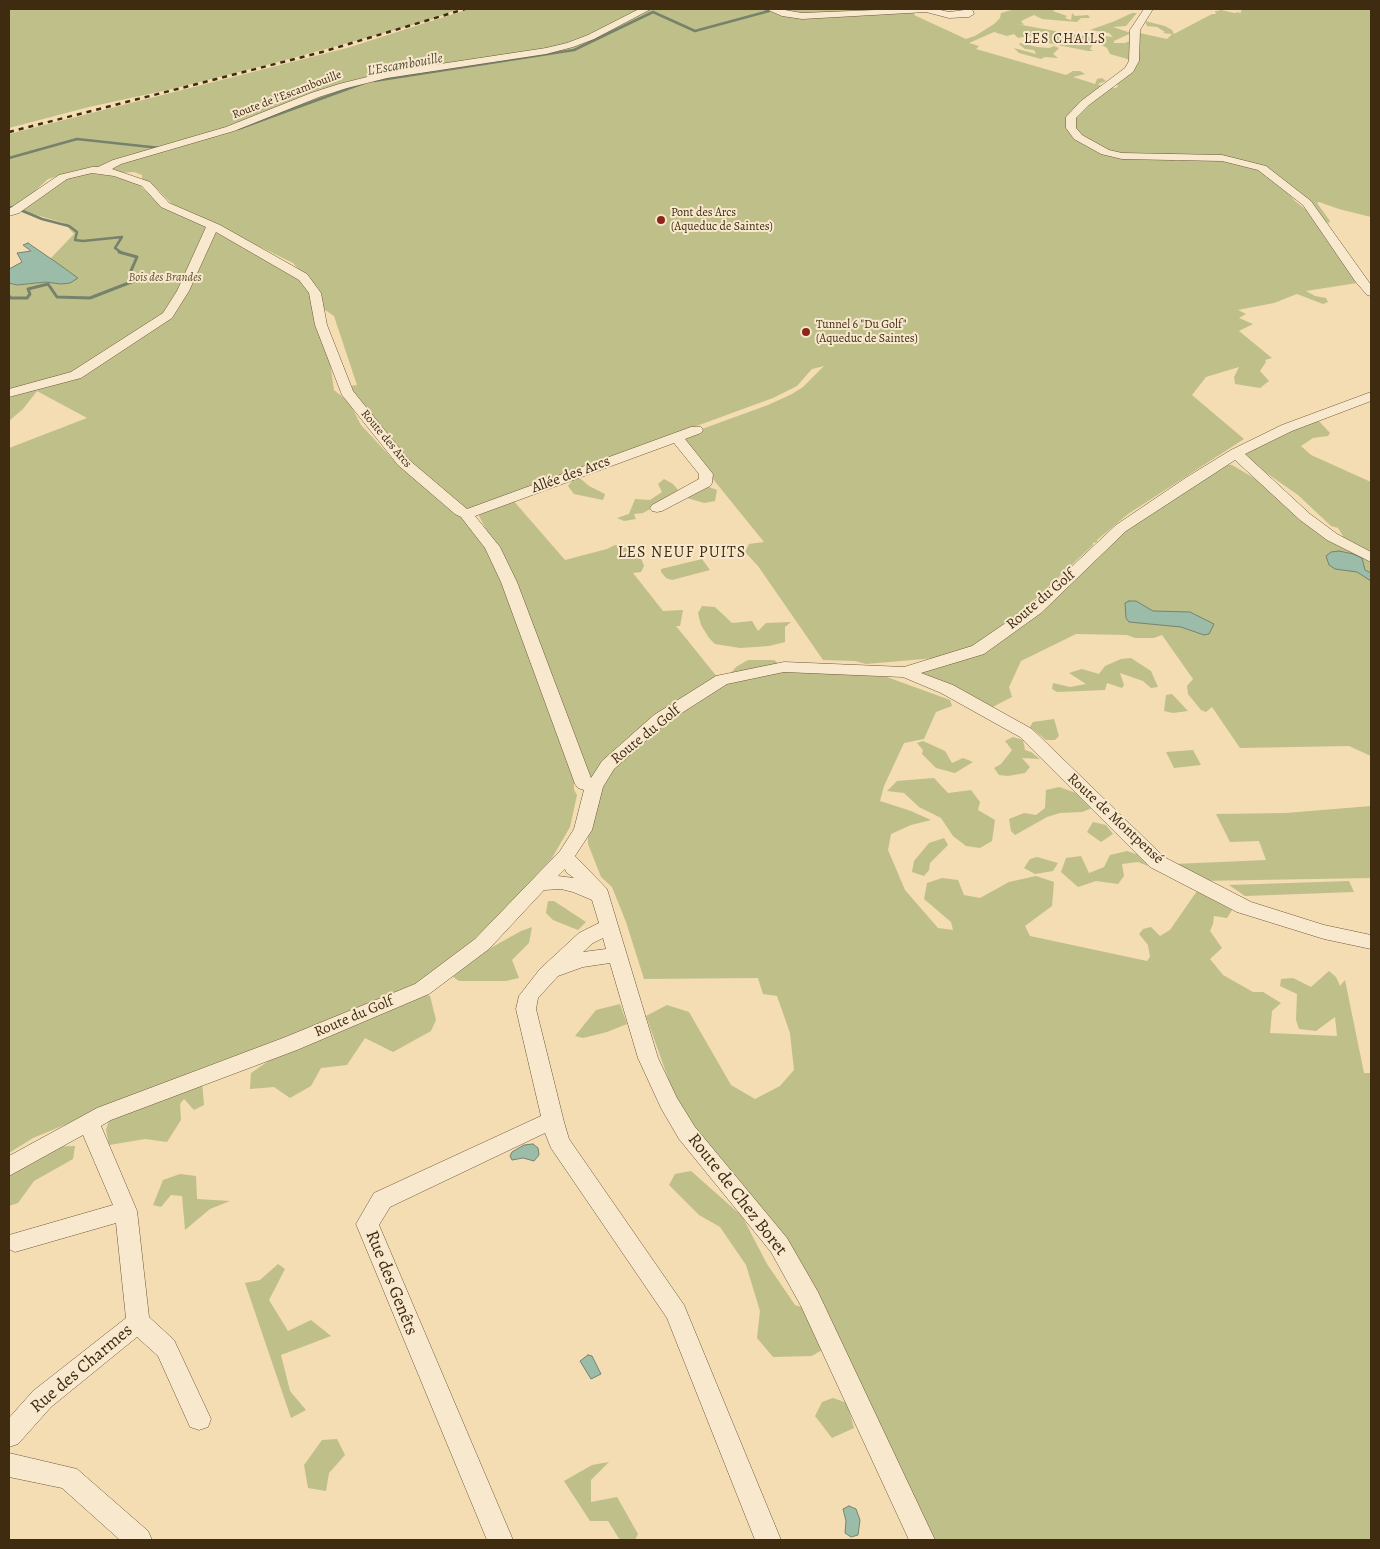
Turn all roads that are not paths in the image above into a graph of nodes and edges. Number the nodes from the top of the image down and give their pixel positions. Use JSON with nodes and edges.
{"nodes":[{"id":1,"x":646,"y":9,"type":"edge"},
{"id":2,"x":926,"y":9,"type":"edge"},
{"id":3,"x":968,"y":9,"type":"edge"},
{"id":4,"x":1148,"y":9,"type":"edge"},
{"id":5,"x":774,"y":10,"type":"edge"},
{"id":6,"x":100,"y":171,"type":"junction"},
{"id":7,"x":15,"y":210,"type":"edge"},
{"id":8,"x":216,"y":227,"type":"junction"},
{"id":9,"x":1371,"y":292,"type":"edge"},
{"id":10,"x":9,"y":392,"type":"edge"},
{"id":11,"x":1371,"y":396,"type":"edge"},
{"id":12,"x":696,"y":430,"type":"dead end"},
{"id":13,"x":676,"y":437,"type":"junction"},
{"id":14,"x":1236,"y":453,"type":"junction"},
{"id":15,"x":657,"y":508,"type":"dead end"},
{"id":16,"x":466,"y":514,"type":"junction"},
{"id":17,"x":1371,"y":558,"type":"edge"},
{"id":18,"x":905,"y":672,"type":"junction"},
{"id":19,"x":594,"y":787,"type":"junction"},
{"id":20,"x":566,"y":856,"type":"junction"},
{"id":21,"x":540,"y":884,"type":"junction"},
{"id":22,"x":599,"y":896,"type":"junction"},
{"id":23,"x":609,"y":926,"type":"junction"},
{"id":24,"x":1371,"y":942,"type":"edge"},
{"id":25,"x":617,"y":955,"type":"junction"},
{"id":26,"x":547,"y":974,"type":"junction"},
{"id":27,"x":553,"y":1122,"type":"junction"},
{"id":28,"x":89,"y":1123,"type":"junction"},
{"id":29,"x":9,"y":1167,"type":"edge"},
{"id":30,"x":126,"y":1211,"type":"junction"},
{"id":31,"x":15,"y":1242,"type":"dead end"},
{"id":32,"x":138,"y":1322,"type":"junction"},
{"id":33,"x":199,"y":1420,"type":"dead end"},
{"id":34,"x":9,"y":1436,"type":"edge"},
{"id":35,"x":9,"y":1465,"type":"edge"},
{"id":36,"x":139,"y":1540,"type":"edge"},
{"id":37,"x":500,"y":1540,"type":"edge"},
{"id":38,"x":768,"y":1540,"type":"edge"},
{"id":39,"x":922,"y":1540,"type":"edge"}],
"edges":[{"from":1,"to":6,"type":"street","name":"Route de l'Escambouille"},
{"from":2,"to":3,"type":"street"},
{"from":2,"to":5,"type":"street"},
{"from":4,"to":9,"type":"street"},
{"from":6,"to":7,"type":"street"},
{"from":6,"to":8,"type":"street","name":"Route des Arcs"},
{"from":8,"to":10,"type":"street"},
{"from":8,"to":16,"type":"street","name":"Route des Arcs"},
{"from":11,"to":14,"type":"street","name":"Route du Golf"},
{"from":12,"to":13,"type":"street","name":"Allée des Arcs"},
{"from":13,"to":15,"type":"street"},
{"from":13,"to":16,"type":"street","name":"Allée des Arcs"},
{"from":14,"to":17,"type":"street"},
{"from":14,"to":18,"type":"street","name":"Route du Golf"},
{"from":16,"to":19,"type":"street","name":"Route des Arcs"},
{"from":18,"to":19,"type":"street","name":"Route du Golf"},
{"from":18,"to":24,"type":"street","name":"Route de Montpensé"},
{"from":19,"to":20,"type":"street","name":"Route du Golf"},
{"from":20,"to":21,"type":"street","name":"Route du Golf"},
{"from":20,"to":22,"type":"street","name":"Route de Chez Boret"},
{"from":21,"to":22,"type":"street"},
{"from":21,"to":28,"type":"street","name":"Route du Golf"},
{"from":22,"to":23,"type":"street","name":"Route de Chez Boret"},
{"from":23,"to":25,"type":"street","name":"Route de Chez Boret"},
{"from":23,"to":26,"type":"street"},
{"from":25,"to":26,"type":"street"},
{"from":25,"to":39,"type":"street","name":"Route de Chez Boret"},
{"from":26,"to":27,"type":"street"},
{"from":27,"to":37,"type":"street","name":"Rue des Genêts"},
{"from":27,"to":38,"type":"street"},
{"from":28,"to":29,"type":"street","name":"Route du Golf"},
{"from":28,"to":30,"type":"street","name":"Rue des Charmes"},
{"from":30,"to":31,"type":"street"},
{"from":30,"to":32,"type":"street","name":"Rue des Charmes"},
{"from":32,"to":33,"type":"street"},
{"from":32,"to":34,"type":"street","name":"Rue des Charmes"},
{"from":35,"to":36,"type":"street"}]}
